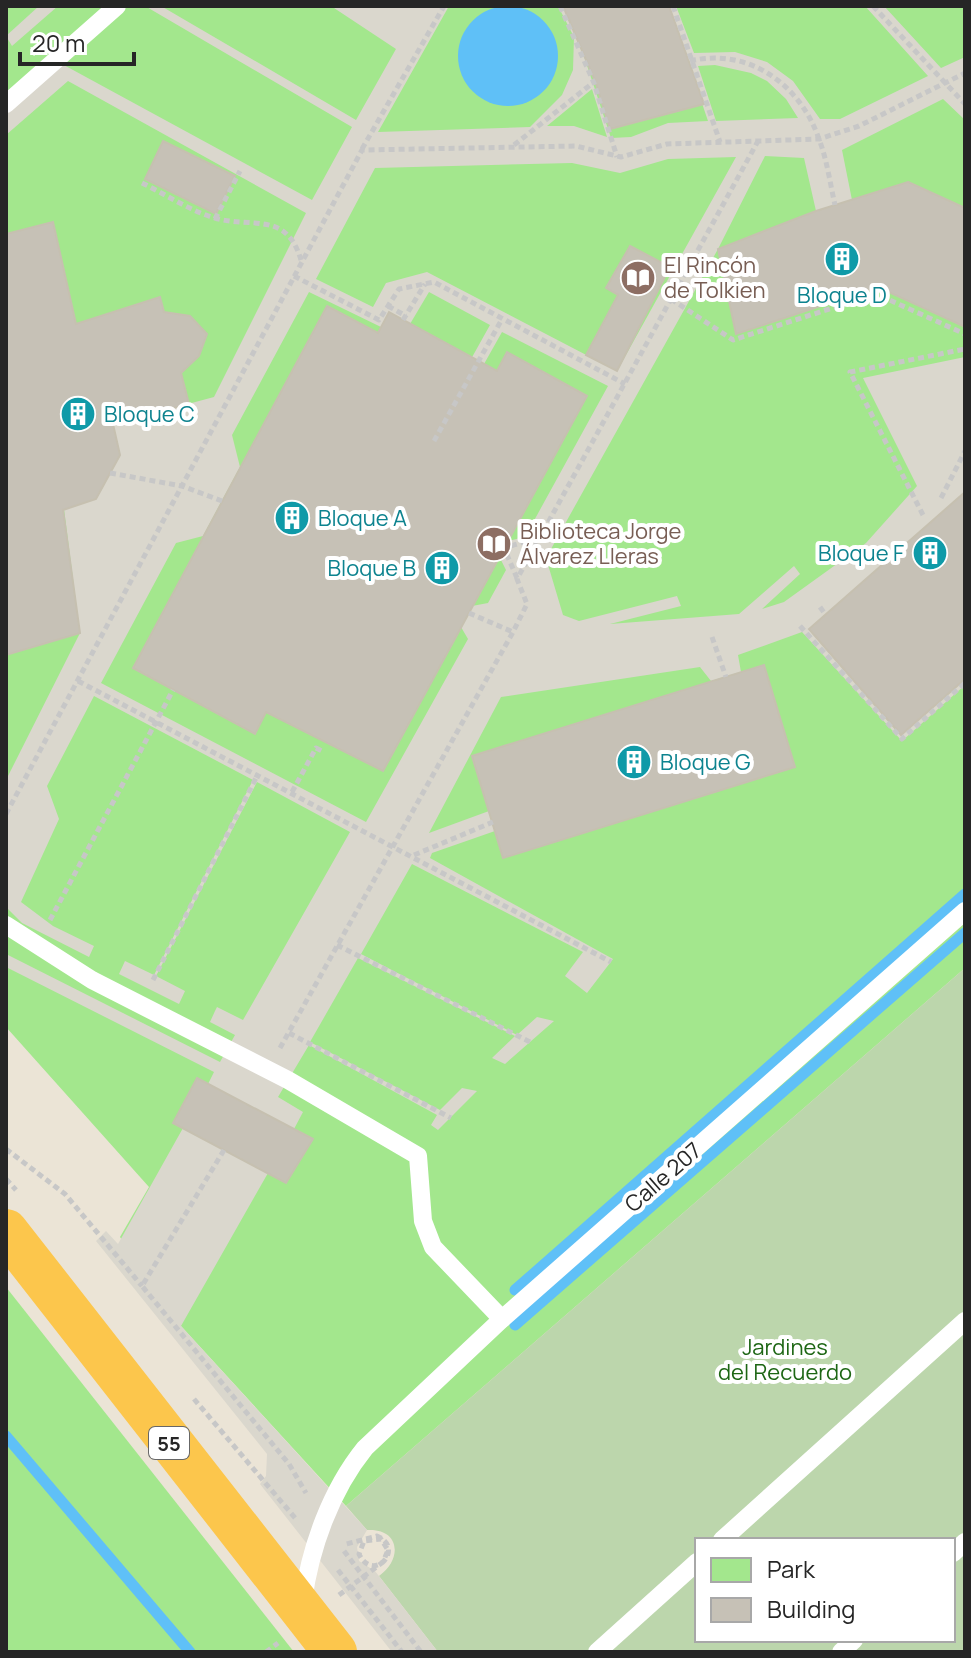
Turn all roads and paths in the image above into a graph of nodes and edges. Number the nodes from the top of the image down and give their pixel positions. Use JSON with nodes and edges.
{"nodes":[{"id":1,"x":117,"y":6,"type":"edge"},
{"id":2,"x":444,"y":6,"type":"edge"},
{"id":3,"x":560,"y":6,"type":"edge"},
{"id":4,"x":673,"y":6,"type":"edge"},
{"id":5,"x":873,"y":6,"type":"edge"},
{"id":6,"x":691,"y":61,"type":"junction"},
{"id":7,"x":965,"y":73,"type":"edge"},
{"id":8,"x":594,"y":82,"type":"junction"},
{"id":9,"x":943,"y":83,"type":"junction"},
{"id":10,"x":6,"y":104,"type":"edge"},
{"id":11,"x":965,"y":104,"type":"edge"},
{"id":12,"x":819,"y":139,"type":"junction"},
{"id":13,"x":758,"y":141,"type":"junction"},
{"id":14,"x":720,"y":142,"type":"junction"},
{"id":15,"x":512,"y":147,"type":"junction"},
{"id":16,"x":362,"y":150,"type":"junction"},
{"id":17,"x":617,"y":157,"type":"junction"},
{"id":18,"x":240,"y":171,"type":"dead end"},
{"id":19,"x":142,"y":183,"type":"dead end"},
{"id":20,"x":835,"y":205,"type":"dead end"},
{"id":21,"x":215,"y":219,"type":"junction"},
{"id":22,"x":301,"y":261,"type":"junction"},
{"id":23,"x":294,"y":276,"type":"junction"},
{"id":24,"x":425,"y":283,"type":"junction"},
{"id":25,"x":671,"y":299,"type":"junction"},
{"id":26,"x":388,"y":306,"type":"junction"},
{"id":27,"x":502,"y":319,"type":"junction"},
{"id":28,"x":965,"y":334,"type":"edge"},
{"id":29,"x":965,"y":349,"type":"edge"},
{"id":30,"x":625,"y":384,"type":"junction"},
{"id":31,"x":434,"y":441,"type":"dead end"},
{"id":32,"x":965,"y":451,"type":"edge"},
{"id":33,"x":110,"y":473,"type":"dead end"},
{"id":34,"x":182,"y":486,"type":"junction"},
{"id":35,"x":941,"y":498,"type":"dead end"},
{"id":36,"x":222,"y":501,"type":"dead end"},
{"id":37,"x":923,"y":515,"type":"dead end"},
{"id":38,"x":540,"y":537,"type":"junction"},
{"id":39,"x":517,"y":579,"type":"junction"},
{"id":40,"x":820,"y":607,"type":"dead end"},
{"id":41,"x":469,"y":613,"type":"dead end"},
{"id":42,"x":825,"y":614,"type":"dead end"},
{"id":43,"x":800,"y":626,"type":"dead end"},
{"id":44,"x":513,"y":632,"type":"junction"},
{"id":45,"x":712,"y":637,"type":"dead end"},
{"id":46,"x":726,"y":677,"type":"dead end"},
{"id":47,"x":78,"y":681,"type":"junction"},
{"id":48,"x":965,"y":683,"type":"edge"},
{"id":49,"x":173,"y":690,"type":"dead end"},
{"id":50,"x":155,"y":721,"type":"junction"},
{"id":51,"x":322,"y":751,"type":"dead end"},
{"id":52,"x":258,"y":774,"type":"junction"},
{"id":53,"x":292,"y":792,"type":"junction"},
{"id":54,"x":6,"y":814,"type":"edge"},
{"id":55,"x":493,"y":822,"type":"dead end"},
{"id":56,"x":392,"y":844,"type":"junction"},
{"id":57,"x":414,"y":855,"type":"junction"},
{"id":58,"x":965,"y":911,"type":"edge"},
{"id":59,"x":6,"y":925,"type":"edge"},
{"id":60,"x":47,"y":929,"type":"dead end"},
{"id":61,"x":337,"y":945,"type":"junction"},
{"id":62,"x":611,"y":962,"type":"dead end"},
{"id":63,"x":152,"y":981,"type":"dead end"},
{"id":64,"x":288,"y":1033,"type":"junction"},
{"id":65,"x":530,"y":1042,"type":"dead end"},
{"id":66,"x":268,"y":1070,"type":"junction"},
{"id":67,"x":451,"y":1118,"type":"dead end"},
{"id":68,"x":6,"y":1149,"type":"edge"},
{"id":69,"x":224,"y":1150,"type":"dead end"},
{"id":70,"x":6,"y":1231,"type":"edge"},
{"id":71,"x":142,"y":1286,"type":"junction"},
{"id":72,"x":502,"y":1319,"type":"junction"},
{"id":73,"x":961,"y":1326,"type":"edge"},
{"id":74,"x":324,"y":1524,"type":"junction"},
{"id":75,"x":724,"y":1538,"type":"edge"},
{"id":76,"x":383,"y":1562,"type":"dead end"},
{"id":77,"x":695,"y":1564,"type":"edge"},
{"id":78,"x":301,"y":1610,"type":"junction"},
{"id":79,"x":335,"y":1652,"type":"edge"},
{"id":80,"x":421,"y":1652,"type":"edge"},
{"id":81,"x":597,"y":1652,"type":"edge"}],
"edges":[{"from":1,"to":10,"type":"lane"},
{"from":2,"to":16,"type":"path"},
{"from":3,"to":8,"type":"path"},
{"from":4,"to":6,"type":"path"},
{"from":5,"to":9,"type":"path"},
{"from":6,"to":12,"type":"path"},
{"from":6,"to":14,"type":"path"},
{"from":7,"to":9,"type":"path"},
{"from":8,"to":15,"type":"path"},
{"from":8,"to":17,"type":"path"},
{"from":9,"to":11,"type":"path"},
{"from":9,"to":12,"type":"path"},
{"from":12,"to":13,"type":"path"},
{"from":12,"to":20,"type":"path"},
{"from":13,"to":14,"type":"path"},
{"from":13,"to":25,"type":"path"},
{"from":14,"to":17,"type":"path"},
{"from":15,"to":16,"type":"path"},
{"from":15,"to":17,"type":"path"},
{"from":16,"to":22,"type":"path"},
{"from":18,"to":21,"type":"path"},
{"from":19,"to":21,"type":"path"},
{"from":21,"to":22,"type":"path"},
{"from":22,"to":23,"type":"path"},
{"from":23,"to":26,"type":"path"},
{"from":23,"to":34,"type":"path"},
{"from":24,"to":26,"type":"path"},
{"from":24,"to":26,"type":"path"},
{"from":24,"to":27,"type":"path"},
{"from":25,"to":28,"type":"path"},
{"from":25,"to":30,"type":"path"},
{"from":27,"to":30,"type":"path"},
{"from":27,"to":31,"type":"path"},
{"from":29,"to":37,"type":"path"},
{"from":30,"to":38,"type":"path"},
{"from":32,"to":35,"type":"path"},
{"from":33,"to":34,"type":"path"},
{"from":34,"to":36,"type":"path"},
{"from":34,"to":47,"type":"path"},
{"from":38,"to":39,"type":"path"},
{"from":38,"to":39,"type":"path"},
{"from":39,"to":44,"type":"path"},
{"from":40,"to":42,"type":"path"},
{"from":41,"to":44,"type":"path"},
{"from":43,"to":48,"type":"path"},
{"from":44,"to":56,"type":"path"},
{"from":45,"to":46,"type":"path"},
{"from":47,"to":50,"type":"path"},
{"from":47,"to":54,"type":"path"},
{"from":49,"to":50,"type":"path"},
{"from":50,"to":52,"type":"path"},
{"from":50,"to":60,"type":"path"},
{"from":51,"to":53,"type":"path"},
{"from":52,"to":53,"type":"path"},
{"from":52,"to":63,"type":"path"},
{"from":53,"to":56,"type":"path"},
{"from":55,"to":57,"type":"path"},
{"from":56,"to":57,"type":"path"},
{"from":56,"to":61,"type":"path"},
{"from":57,"to":62,"type":"path"},
{"from":58,"to":72,"type":"lane","name":"Calle 207"},
{"from":59,"to":66,"type":"lane"},
{"from":61,"to":64,"type":"path"},
{"from":61,"to":65,"type":"path"},
{"from":64,"to":66,"type":"path"},
{"from":64,"to":67,"type":"path"},
{"from":66,"to":72,"type":"lane"},
{"from":68,"to":71,"type":"path"},
{"from":69,"to":71,"type":"path"},
{"from":70,"to":78,"type":"highway","number":"55"},
{"from":71,"to":74,"type":"path"},
{"from":72,"to":74,"type":"lane","name":"Calle 207"},
{"from":73,"to":75,"type":"lane"},
{"from":74,"to":78,"type":"lane","name":"Calle 207"},
{"from":76,"to":80,"type":"path"},
{"from":77,"to":81,"type":"lane"},
{"from":78,"to":79,"type":"highway","number":"55"}]}
